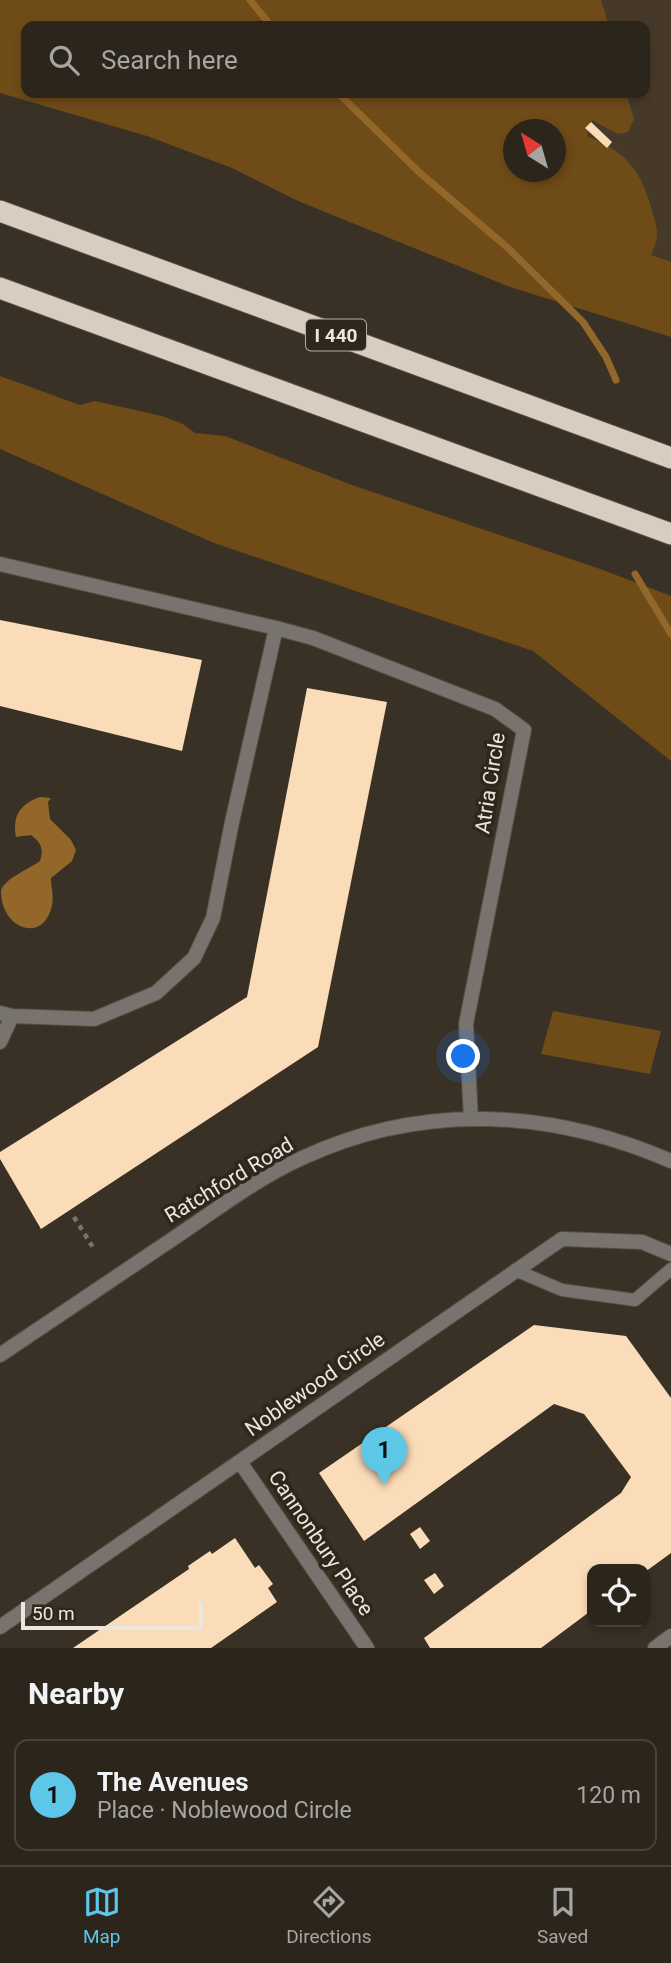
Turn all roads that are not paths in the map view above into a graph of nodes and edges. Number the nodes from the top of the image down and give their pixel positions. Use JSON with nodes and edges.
{"nodes":[{"id":1,"x":0,"y":211,"type":"edge"},
{"id":2,"x":0,"y":288,"type":"edge"},
{"id":3,"x":671,"y":458,"type":"edge"},
{"id":4,"x":671,"y":534,"type":"edge"},
{"id":5,"x":0,"y":564,"type":"edge"},
{"id":6,"x":276,"y":628,"type":"junction"},
{"id":7,"x":6,"y":1015,"type":"edge"},
{"id":8,"x":0,"y":1042,"type":"edge"},
{"id":9,"x":471,"y":1119,"type":"junction"},
{"id":10,"x":671,"y":1161,"type":"edge"},
{"id":11,"x":671,"y":1254,"type":"edge"},
{"id":12,"x":671,"y":1269,"type":"edge"},
{"id":13,"x":516,"y":1270,"type":"junction"},
{"id":14,"x":0,"y":1355,"type":"edge"},
{"id":15,"x":240,"y":1462,"type":"junction"},
{"id":16,"x":0,"y":1627,"type":"edge"},
{"id":17,"x":671,"y":1636,"type":"edge"},
{"id":18,"x":368,"y":1648,"type":"edge"},
{"id":19,"x":655,"y":1648,"type":"edge"}],
"edges":[{"from":1,"to":3,"type":"highway","number":"I 440"},
{"from":2,"to":4,"type":"highway"},
{"from":5,"to":6,"type":"street","name":"Atria Circle"},
{"from":6,"to":7,"type":"street"},
{"from":6,"to":9,"type":"street","name":"Atria Circle"},
{"from":7,"to":8,"type":"street"},
{"from":9,"to":10,"type":"street","name":"Ratchford Road"},
{"from":9,"to":14,"type":"street","name":"Ratchford Road"},
{"from":11,"to":13,"type":"street","name":"Noblewood Circle"},
{"from":12,"to":13,"type":"lane"},
{"from":13,"to":15,"type":"street","name":"Noblewood Circle"},
{"from":15,"to":16,"type":"street","name":"Noblewood Circle"},
{"from":15,"to":18,"type":"street","name":"Cannonbury Place"},
{"from":17,"to":19,"type":"street"}]}
